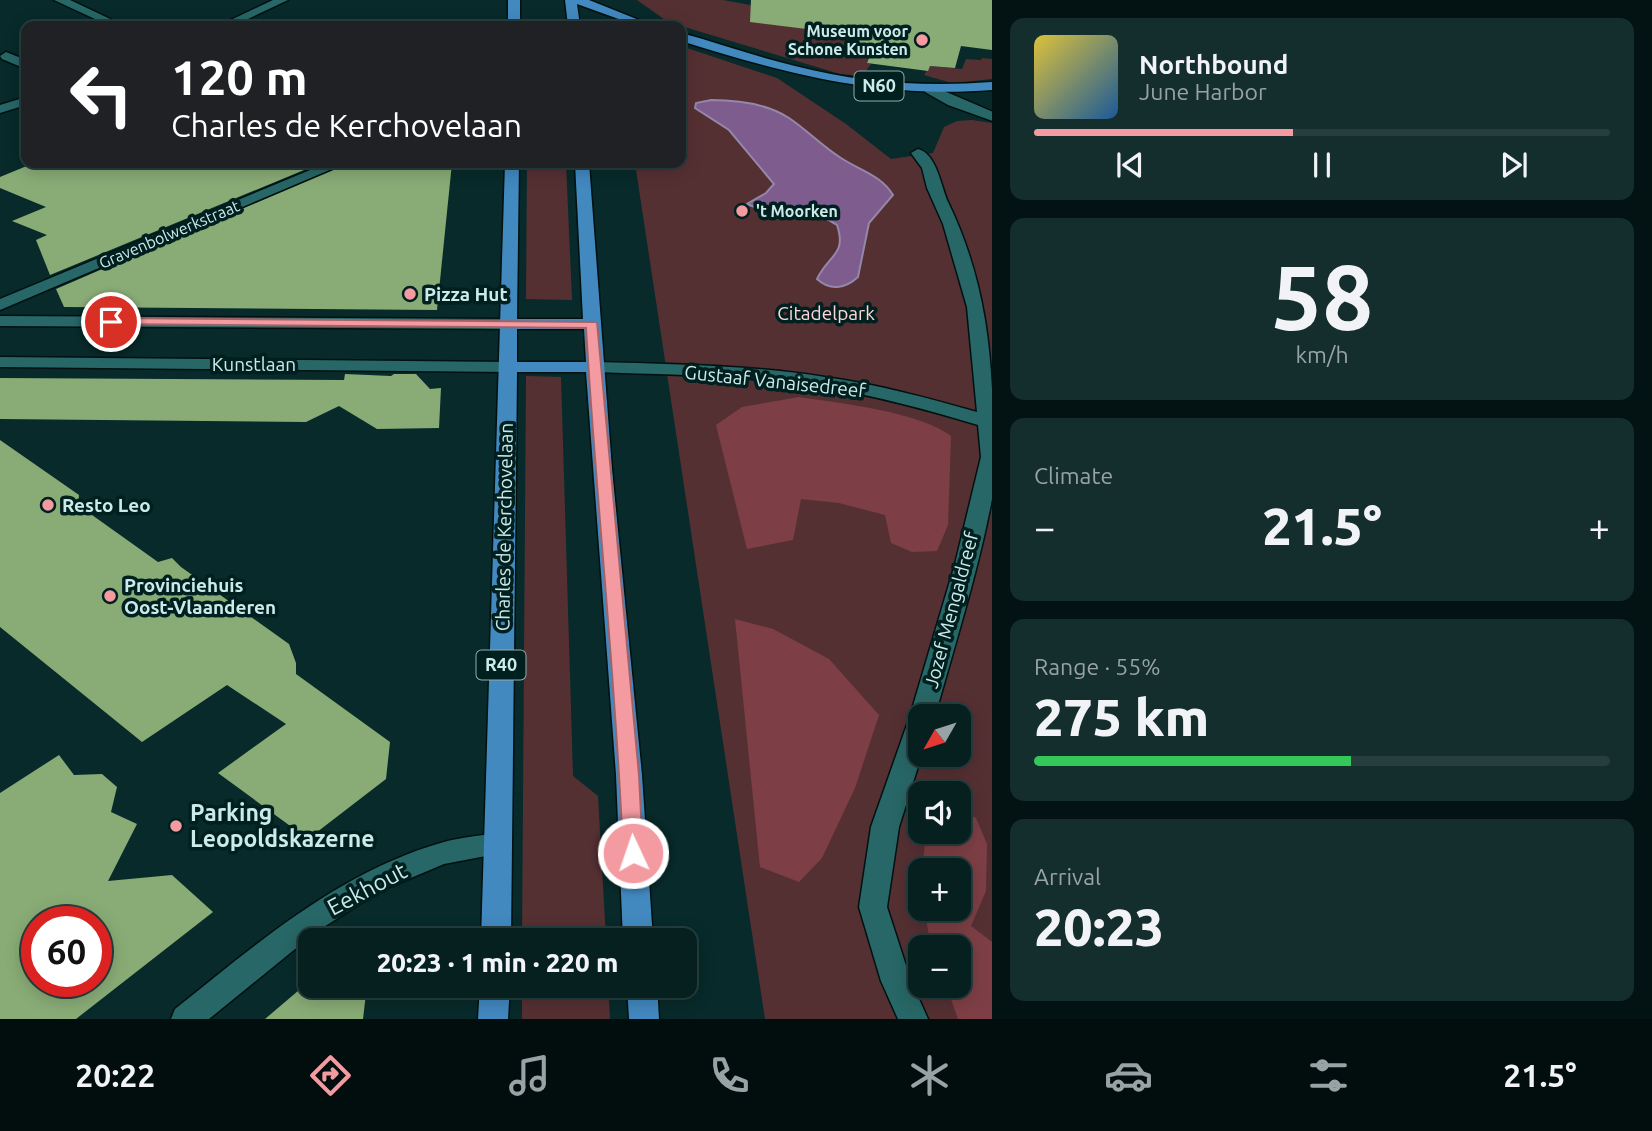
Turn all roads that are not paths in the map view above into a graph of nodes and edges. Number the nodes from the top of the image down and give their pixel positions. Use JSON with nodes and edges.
{"nodes":[{"id":1,"x":60,"y":0,"type":"edge"},
{"id":2,"x":282,"y":0,"type":"edge"},
{"id":3,"x":514,"y":0,"type":"edge"},
{"id":4,"x":571,"y":0,"type":"edge"},
{"id":5,"x":578,"y":0,"type":"edge"},
{"id":6,"x":622,"y":3,"type":"dead end"},
{"id":7,"x":108,"y":21,"type":"edge"},
{"id":8,"x":235,"y":21,"type":"edge"},
{"id":9,"x":514,"y":21,"type":"edge"},
{"id":10,"x":573,"y":21,"type":"edge"},
{"id":11,"x":636,"y":21,"type":"edge"},
{"id":12,"x":644,"y":21,"type":"edge"},
{"id":13,"x":686,"y":39,"type":"edge"},
{"id":14,"x":6,"y":57,"type":"dead end"},
{"id":15,"x":21,"y":63,"type":"edge"},
{"id":16,"x":992,"y":86,"type":"edge"},
{"id":17,"x":930,"y":89,"type":"junction"},
{"id":18,"x":21,"y":102,"type":"edge"},
{"id":19,"x":0,"y":109,"type":"edge"},
{"id":20,"x":992,"y":117,"type":"edge"},
{"id":21,"x":918,"y":153,"type":"dead end"},
{"id":22,"x":326,"y":168,"type":"edge"},
{"id":23,"x":512,"y":168,"type":"edge"},
{"id":24,"x":582,"y":168,"type":"edge"},
{"id":25,"x":0,"y":305,"type":"edge"},
{"id":26,"x":0,"y":321,"type":"edge"},
{"id":27,"x":509,"y":324,"type":"junction"},
{"id":28,"x":592,"y":324,"type":"junction"},
{"id":29,"x":0,"y":362,"type":"edge"},
{"id":30,"x":508,"y":367,"type":"junction"},
{"id":31,"x":595,"y":368,"type":"junction"},
{"id":32,"x":989,"y":423,"type":"edge"},
{"id":33,"x":992,"y":458,"type":"edge"},
{"id":34,"x":925,"y":704,"type":"edge"},
{"id":35,"x":908,"y":757,"type":"edge"},
{"id":36,"x":497,"y":844,"type":"junction"},
{"id":37,"x":496,"y":928,"type":"edge"},
{"id":38,"x":637,"y":928,"type":"edge"},
{"id":39,"x":494,"y":998,"type":"edge"},
{"id":40,"x":643,"y":998,"type":"edge"},
{"id":41,"x":186,"y":1019,"type":"edge"},
{"id":42,"x":493,"y":1019,"type":"edge"},
{"id":43,"x":644,"y":1019,"type":"edge"},
{"id":44,"x":913,"y":1019,"type":"edge"}],
"edges":[{"from":1,"to":7,"type":"street"},
{"from":2,"to":8,"type":"street"},
{"from":3,"to":9,"type":"main road"},
{"from":4,"to":10,"type":"main road"},
{"from":5,"to":11,"type":"main road"},
{"from":6,"to":12,"type":"main road"},
{"from":13,"to":17,"type":"main road","number":"N60"},
{"from":14,"to":15,"type":"street"},
{"from":16,"to":17,"type":"main road","number":"N60"},
{"from":17,"to":20,"type":"street"},
{"from":18,"to":19,"type":"street"},
{"from":21,"to":32,"type":"street","name":"Jozef Mengaldreef"},
{"from":22,"to":25,"type":"street","name":"Gravenbolwerkstraat"},
{"from":23,"to":27,"type":"main road","name":"Charles de Kerchovelaan","number":"R40"},
{"from":24,"to":28,"type":"main road"},
{"from":26,"to":27,"type":"street"},
{"from":27,"to":28,"type":"main road"},
{"from":27,"to":30,"type":"main road","name":"Charles de Kerchovelaan","number":"R40"},
{"from":28,"to":31,"type":"main road"},
{"from":29,"to":30,"type":"street","name":"Kunstlaan"},
{"from":30,"to":31,"type":"main road"},
{"from":30,"to":36,"type":"main road","name":"Charles de Kerchovelaan","number":"R40"},
{"from":31,"to":32,"type":"street","name":"Gustaaf Vanaisedreef"},
{"from":31,"to":38,"type":"main road"},
{"from":32,"to":33,"type":"street","name":"Jozef Mengaldreef"},
{"from":33,"to":34,"type":"street","name":"Jozef Mengaldreef"},
{"from":35,"to":44,"type":"street","name":"Jozef Mengaldreef"},
{"from":36,"to":37,"type":"main road","name":"Charles de Kerchovelaan","number":"R40"},
{"from":36,"to":41,"type":"street","name":"Eekhout"},
{"from":39,"to":42,"type":"main road"},
{"from":40,"to":43,"type":"main road"}]}
